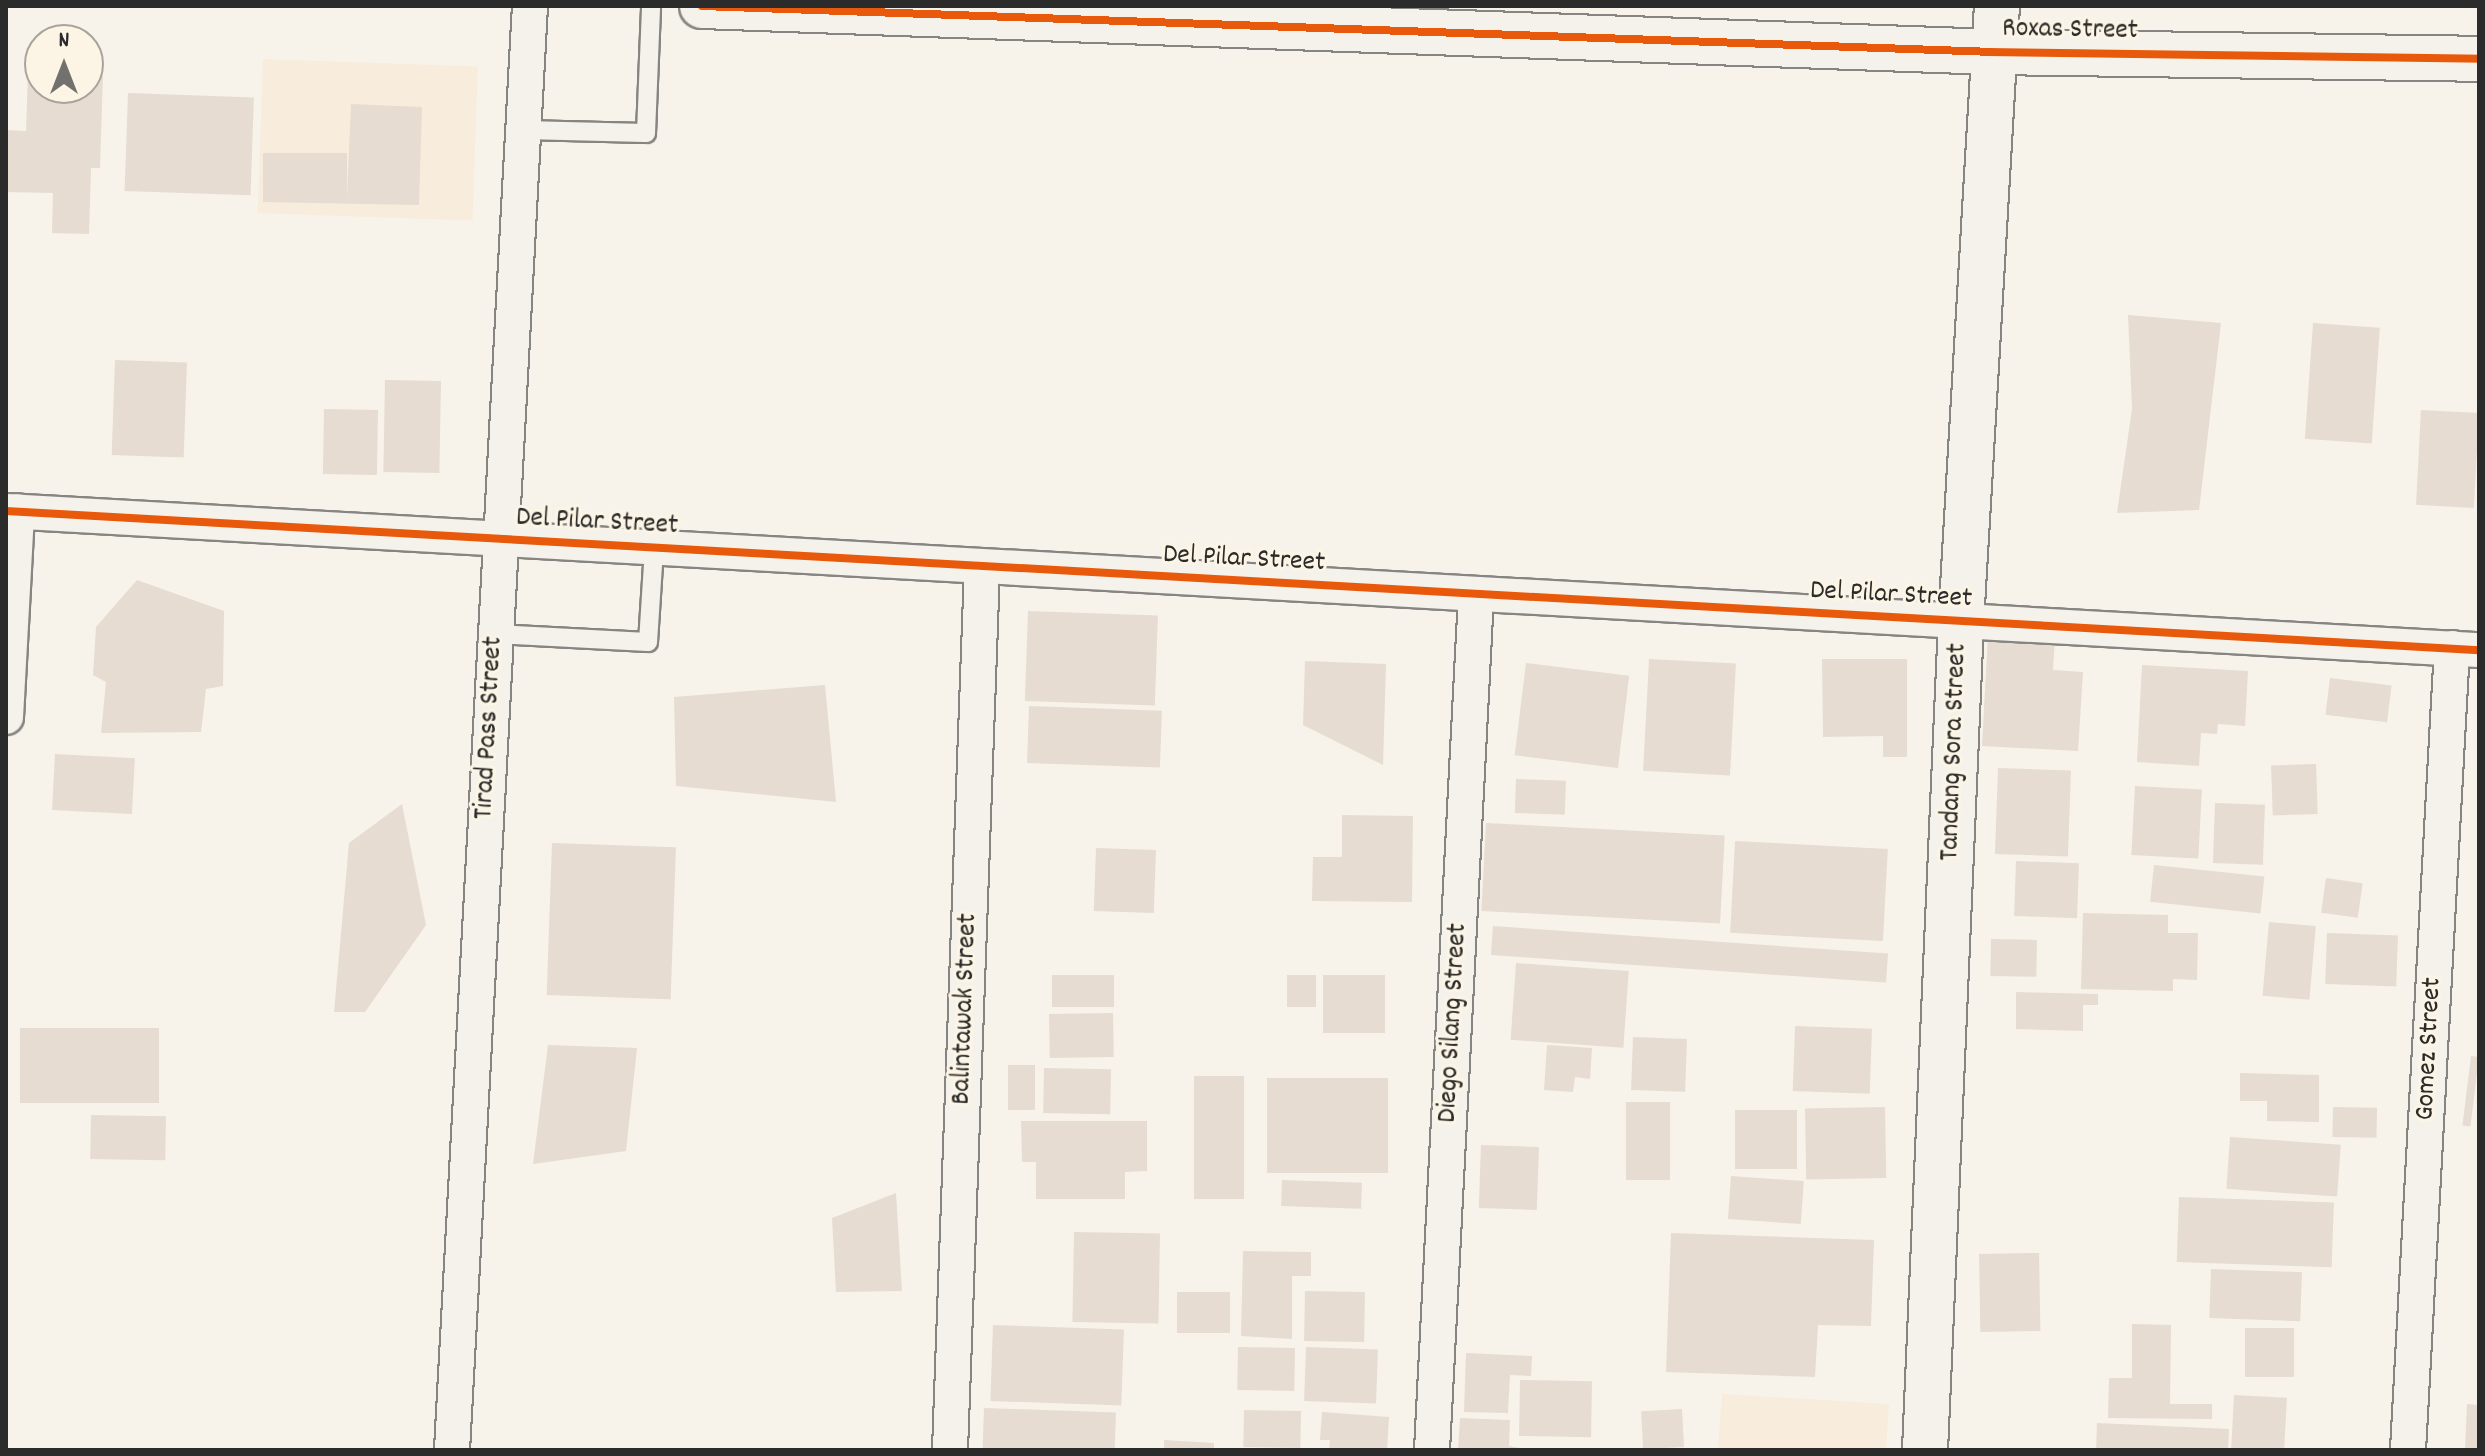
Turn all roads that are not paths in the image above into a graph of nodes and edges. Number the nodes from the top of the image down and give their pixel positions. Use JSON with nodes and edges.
{"nodes":[{"id":1,"x":530,"y":6,"type":"edge"},
{"id":2,"x":651,"y":6,"type":"edge"},
{"id":3,"x":702,"y":6,"type":"edge"},
{"id":4,"x":1997,"y":6,"type":"edge"},
{"id":5,"x":1991,"y":52,"type":"junction"},
{"id":6,"x":2479,"y":59,"type":"edge"},
{"id":7,"x":523,"y":130,"type":"junction"},
{"id":8,"x":12,"y":511,"type":"edge"},
{"id":9,"x":500,"y":540,"type":"junction"},
{"id":10,"x":654,"y":549,"type":"junction"},
{"id":11,"x":982,"y":567,"type":"junction"},
{"id":12,"x":1476,"y":595,"type":"junction"},
{"id":13,"x":1961,"y":622,"type":"junction"},
{"id":14,"x":495,"y":634,"type":"junction"},
{"id":15,"x":2465,"y":649,"type":"edge"},
{"id":16,"x":6,"y":717,"type":"edge"},
{"id":17,"x":452,"y":1450,"type":"edge"},
{"id":18,"x":950,"y":1450,"type":"edge"},
{"id":19,"x":1432,"y":1450,"type":"edge"},
{"id":20,"x":1925,"y":1450,"type":"edge"},
{"id":21,"x":2408,"y":1450,"type":"edge"}],
"edges":[{"from":1,"to":7,"type":"street","name":"Tirad Pass Street"},
{"from":2,"to":7,"type":"lane"},
{"from":3,"to":5,"type":"street","name":"Roxas Street"},
{"from":4,"to":5,"type":"street","name":"Tandang Sora Street"},
{"from":5,"to":6,"type":"street","name":"Roxas Street"},
{"from":5,"to":13,"type":"street","name":"Tandang Sora Street"},
{"from":7,"to":9,"type":"street","name":"Tirad Pass Street"},
{"from":8,"to":9,"type":"street","name":"Del Pilar Street"},
{"from":8,"to":16,"type":"street"},
{"from":9,"to":10,"type":"street","name":"Del Pilar Street"},
{"from":9,"to":14,"type":"street","name":"Tirad Pass Street"},
{"from":10,"to":11,"type":"street","name":"Del Pilar Street"},
{"from":10,"to":14,"type":"lane"},
{"from":11,"to":12,"type":"street","name":"Del Pilar Street"},
{"from":11,"to":18,"type":"street","name":"Balintawak Street"},
{"from":12,"to":13,"type":"street","name":"Del Pilar Street"},
{"from":12,"to":19,"type":"street","name":"Diego Silang Street"},
{"from":13,"to":15,"type":"street","name":"Del Pilar Street"},
{"from":13,"to":20,"type":"street","name":"Tandang Sora Street"},
{"from":14,"to":17,"type":"street","name":"Tirad Pass Street"},
{"from":15,"to":21,"type":"street","name":"Gomez Street"}]}
